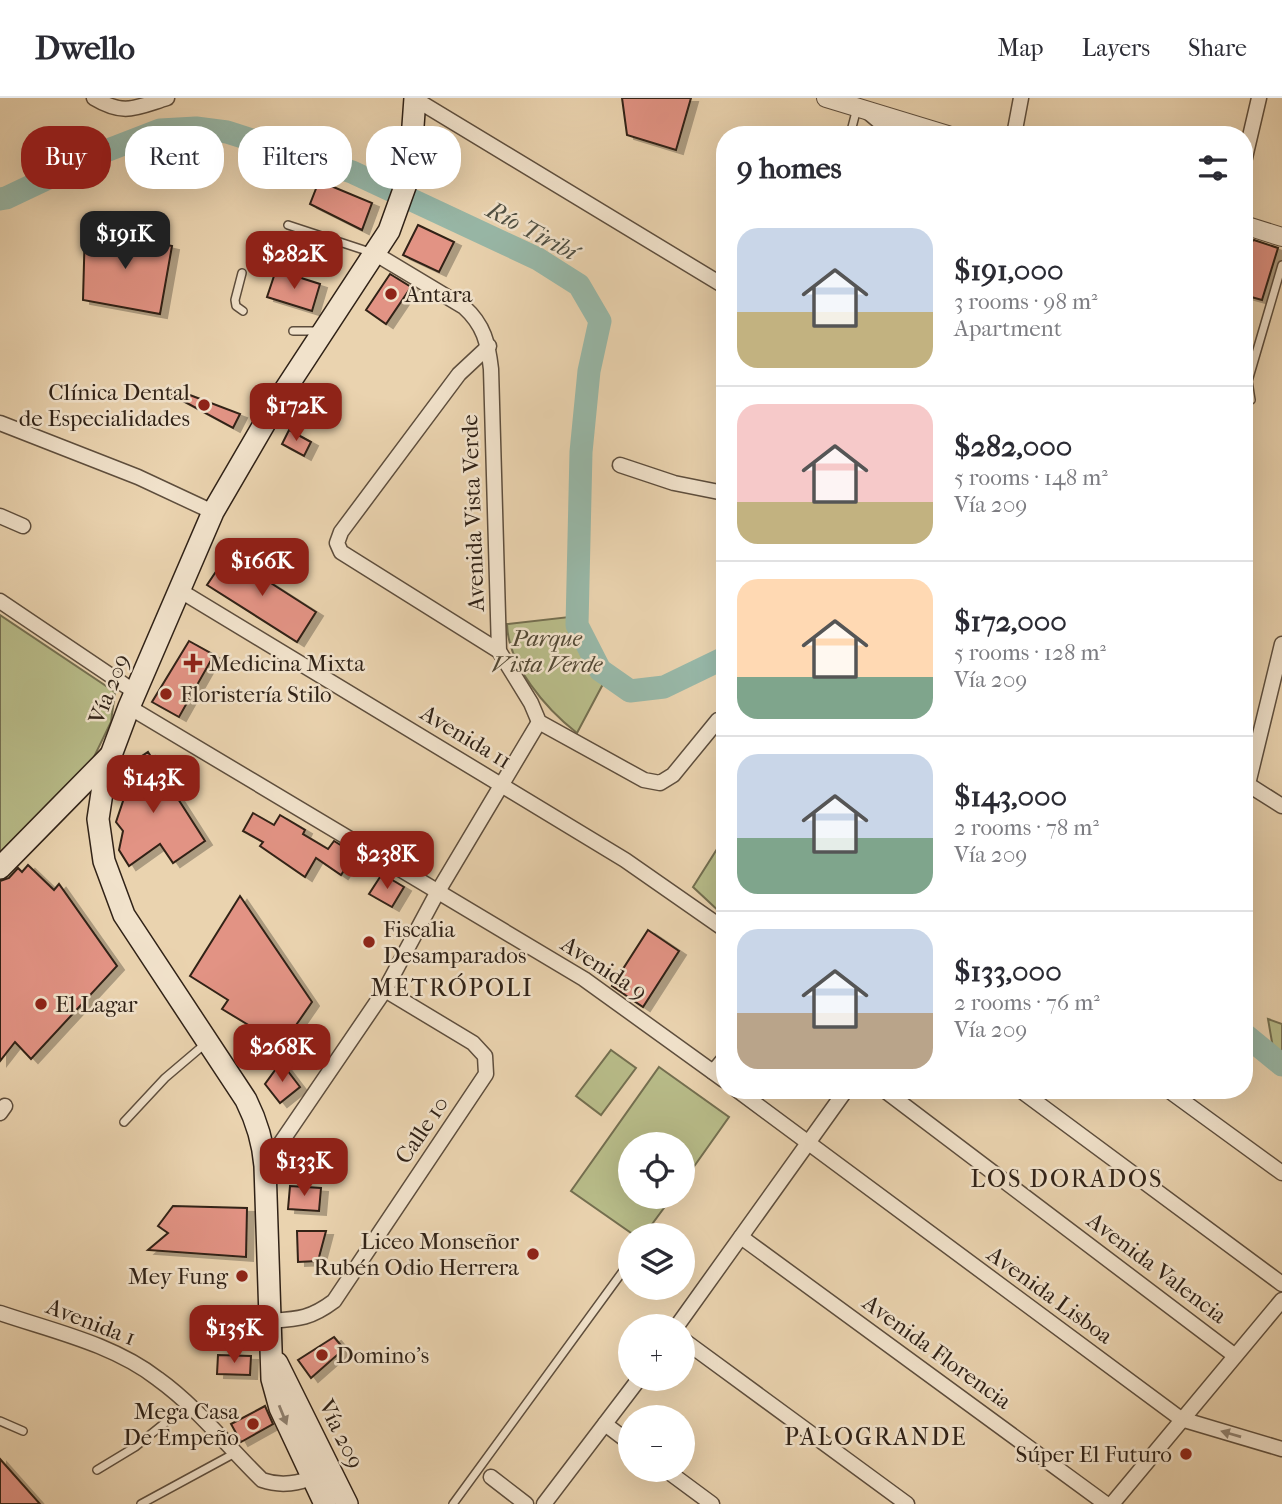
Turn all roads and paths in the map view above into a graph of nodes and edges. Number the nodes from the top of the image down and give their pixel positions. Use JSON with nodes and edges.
{"nodes":[{"id":1,"x":93,"y":98,"type":"edge"},
{"id":2,"x":167,"y":98,"type":"edge"},
{"id":3,"x":826,"y":98,"type":"edge"},
{"id":4,"x":1021,"y":98,"type":"edge"},
{"id":5,"x":1259,"y":98,"type":"edge"},
{"id":6,"x":415,"y":99,"type":"edge"},
{"id":7,"x":861,"y":108,"type":"junction"},
{"id":8,"x":854,"y":126,"type":"edge"},
{"id":9,"x":884,"y":126,"type":"edge"},
{"id":10,"x":919,"y":126,"type":"edge"},
{"id":11,"x":1016,"y":126,"type":"edge"},
{"id":12,"x":1252,"y":126,"type":"edge"},
{"id":13,"x":288,"y":225,"type":"dead end"},
{"id":14,"x":1253,"y":228,"type":"edge"},
{"id":15,"x":1282,"y":237,"type":"edge"},
{"id":16,"x":374,"y":253,"type":"junction"},
{"id":17,"x":1282,"y":265,"type":"edge"},
{"id":18,"x":242,"y":273,"type":"dead end"},
{"id":19,"x":716,"y":281,"type":"edge"},
{"id":20,"x":243,"y":311,"type":"dead end"},
{"id":21,"x":293,"y":331,"type":"dead end"},
{"id":22,"x":323,"y":331,"type":"junction"},
{"id":23,"x":489,"y":346,"type":"junction"},
{"id":24,"x":1253,"y":364,"type":"edge"},
{"id":25,"x":0,"y":424,"type":"edge"},
{"id":26,"x":620,"y":465,"type":"dead end"},
{"id":27,"x":716,"y":491,"type":"edge"},
{"id":28,"x":213,"y":512,"type":"junction"},
{"id":29,"x":0,"y":516,"type":"edge"},
{"id":30,"x":23,"y":526,"type":"dead end"},
{"id":31,"x":179,"y":590,"type":"junction"},
{"id":32,"x":0,"y":601,"type":"edge"},
{"id":33,"x":1282,"y":644,"type":"edge"},
{"id":34,"x":499,"y":651,"type":"junction"},
{"id":35,"x":132,"y":700,"type":"junction"},
{"id":36,"x":539,"y":722,"type":"junction"},
{"id":37,"x":716,"y":722,"type":"edge"},
{"id":38,"x":111,"y":755,"type":"junction"},
{"id":39,"x":1253,"y":756,"type":"edge"},
{"id":40,"x":500,"y":784,"type":"junction"},
{"id":41,"x":1253,"y":787,"type":"edge"},
{"id":42,"x":1282,"y":806,"type":"edge"},
{"id":43,"x":0,"y":867,"type":"edge"},
{"id":44,"x":437,"y":893,"type":"junction"},
{"id":45,"x":716,"y":923,"type":"edge"},
{"id":46,"x":385,"y":990,"type":"junction"},
{"id":47,"x":208,"y":1041,"type":"junction"},
{"id":48,"x":716,"y":1074,"type":"edge"},
{"id":49,"x":749,"y":1099,"type":"edge"},
{"id":50,"x":840,"y":1099,"type":"edge"},
{"id":51,"x":896,"y":1099,"type":"edge"},
{"id":52,"x":1032,"y":1099,"type":"edge"},
{"id":53,"x":1180,"y":1099,"type":"edge"},
{"id":54,"x":124,"y":1122,"type":"dead end"},
{"id":55,"x":807,"y":1144,"type":"junction"},
{"id":56,"x":265,"y":1166,"type":"junction"},
{"id":57,"x":1282,"y":1173,"type":"edge"},
{"id":58,"x":741,"y":1237,"type":"junction"},
{"id":59,"x":618,"y":1277,"type":"edge"},
{"id":60,"x":1282,"y":1284,"type":"edge"},
{"id":61,"x":1282,"y":1300,"type":"edge"},
{"id":62,"x":0,"y":1313,"type":"edge"},
{"id":63,"x":686,"y":1314,"type":"edge"},
{"id":64,"x":269,"y":1321,"type":"junction"},
{"id":65,"x":695,"y":1349,"type":"edge"},
{"id":66,"x":1234,"y":1355,"type":"junction"},
{"id":67,"x":630,"y":1391,"type":"edge"},
{"id":68,"x":187,"y":1405,"type":"junction"},
{"id":69,"x":1181,"y":1419,"type":"junction"},
{"id":70,"x":0,"y":1421,"type":"edge"},
{"id":71,"x":605,"y":1424,"type":"junction"},
{"id":72,"x":23,"y":1431,"type":"dead end"},
{"id":73,"x":618,"y":1434,"type":"edge"},
{"id":74,"x":1282,"y":1449,"type":"edge"},
{"id":75,"x":234,"y":1453,"type":"junction"},
{"id":76,"x":97,"y":1470,"type":"dead end"},
{"id":77,"x":320,"y":1475,"type":"junction"},
{"id":78,"x":491,"y":1477,"type":"dead end"},
{"id":79,"x":682,"y":1482,"type":"edge"},
{"id":80,"x":141,"y":1504,"type":"edge"},
{"id":81,"x":325,"y":1504,"type":"edge"},
{"id":82,"x":346,"y":1504,"type":"edge"},
{"id":83,"x":453,"y":1504,"type":"edge"},
{"id":84,"x":526,"y":1504,"type":"edge"},
{"id":85,"x":544,"y":1504,"type":"edge"},
{"id":86,"x":712,"y":1504,"type":"edge"},
{"id":87,"x":907,"y":1504,"type":"edge"},
{"id":88,"x":1106,"y":1504,"type":"edge"},
{"id":89,"x":1112,"y":1504,"type":"edge"}],
"edges":[{"from":1,"to":2,"type":"street"},
{"from":3,"to":7,"type":"street"},
{"from":4,"to":11,"type":"street"},
{"from":5,"to":12,"type":"street"},
{"from":6,"to":16,"type":"main road","name":"Vía 209"},
{"from":6,"to":19,"type":"street"},
{"from":7,"to":8,"type":"lane"},
{"from":7,"to":9,"type":"street"},
{"from":7,"to":10,"type":"street"},
{"from":13,"to":16,"type":"lane"},
{"from":14,"to":15,"type":"street"},
{"from":16,"to":22,"type":"main road","name":"Vía 209"},
{"from":16,"to":23,"type":"street","name":"Avenida Vista Verde"},
{"from":17,"to":24,"type":"lane"},
{"from":18,"to":20,"type":"lane"},
{"from":21,"to":22,"type":"lane"},
{"from":22,"to":28,"type":"main road","name":"Vía 209"},
{"from":23,"to":34,"type":"street","name":"Avenida Vista Verde"},
{"from":23,"to":34,"type":"street"},
{"from":25,"to":28,"type":"street"},
{"from":26,"to":27,"type":"street"},
{"from":28,"to":31,"type":"main road","name":"Vía 209"},
{"from":29,"to":30,"type":"street"},
{"from":31,"to":35,"type":"main road","name":"Vía 209"},
{"from":31,"to":40,"type":"street","name":"Avenida 11"},
{"from":32,"to":35,"type":"street","name":"Avenida 9"},
{"from":33,"to":39,"type":"street"},
{"from":34,"to":36,"type":"street","name":"Avenida Vista Verde"},
{"from":35,"to":38,"type":"main road","name":"Vía 209"},
{"from":35,"to":44,"type":"street","name":"Avenida 9"},
{"from":36,"to":37,"type":"street"},
{"from":36,"to":40,"type":"street"},
{"from":38,"to":43,"type":"main road"},
{"from":38,"to":47,"type":"main road","name":"Vía 209"},
{"from":40,"to":44,"type":"street"},
{"from":40,"to":45,"type":"street","name":"Avenida 11"},
{"from":41,"to":42,"type":"street"},
{"from":44,"to":46,"type":"street"},
{"from":44,"to":48,"type":"street","name":"Avenida 9"},
{"from":46,"to":56,"type":"street"},
{"from":46,"to":64,"type":"street","name":"Calle 10"},
{"from":47,"to":54,"type":"lane"},
{"from":47,"to":56,"type":"main road","name":"Vía 209"},
{"from":49,"to":55,"type":"street"},
{"from":50,"to":55,"type":"street"},
{"from":51,"to":66,"type":"street","name":"Avenida Valencia"},
{"from":52,"to":60,"type":"street"},
{"from":53,"to":57,"type":"street"},
{"from":55,"to":58,"type":"street"},
{"from":55,"to":69,"type":"street","name":"Avenida Lisboa"},
{"from":56,"to":64,"type":"main road","name":"Vía 209"},
{"from":58,"to":63,"type":"street"},
{"from":58,"to":88,"type":"street","name":"Avenida Florencia"},
{"from":59,"to":83,"type":"lane"},
{"from":61,"to":66,"type":"street"},
{"from":62,"to":68,"type":"street","name":"Avenida 1"},
{"from":64,"to":77,"type":"main road","name":"Vía 209"},
{"from":65,"to":87,"type":"street"},
{"from":66,"to":69,"type":"street"},
{"from":67,"to":71,"type":"street"},
{"from":68,"to":75,"type":"street","name":"Avenida 1"},
{"from":68,"to":76,"type":"lane"},
{"from":74,"to":69,"type":"street","name":"Avenida Lisboa","one_way":true},
{"from":69,"to":89,"type":"street"},
{"from":70,"to":72,"type":"lane"},
{"from":71,"to":73,"type":"street"},
{"from":71,"to":85,"type":"street"},
{"from":75,"to":77,"type":"street","name":"Avenida 1"},
{"from":75,"to":80,"type":"lane"},
{"from":77,"to":81,"type":"main road","name":"Vía 209"},
{"from":77,"to":82,"type":"main road","name":"Vía 209"},
{"from":78,"to":84,"type":"street"},
{"from":79,"to":86,"type":"street"}]}
